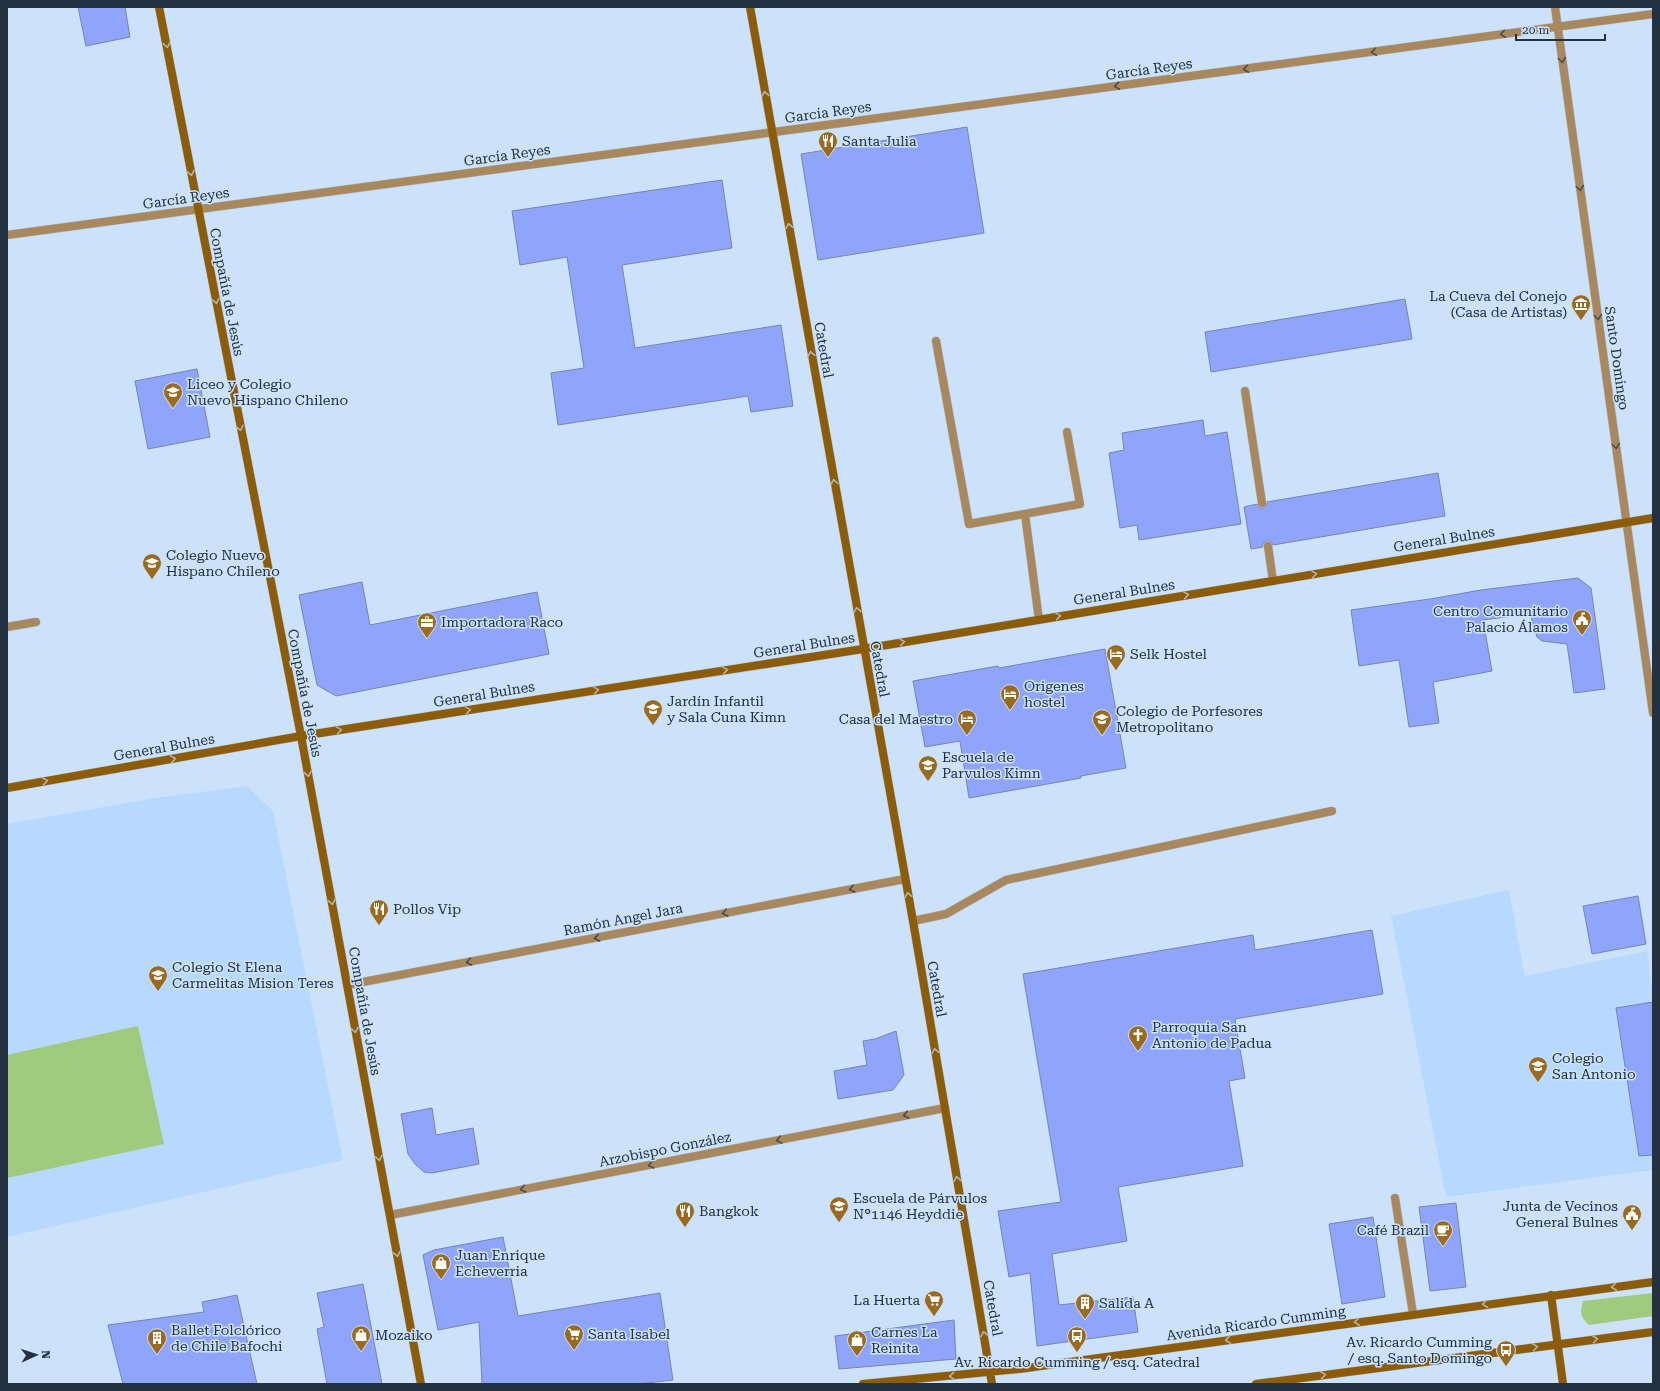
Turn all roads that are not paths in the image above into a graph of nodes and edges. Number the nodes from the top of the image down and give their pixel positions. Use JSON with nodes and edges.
{"nodes":[{"id":1,"x":159,"y":7,"type":"edge"},
{"id":2,"x":750,"y":7,"type":"edge"},
{"id":3,"x":1555,"y":7,"type":"edge"},
{"id":4,"x":1653,"y":14,"type":"edge"},
{"id":5,"x":1558,"y":27,"type":"junction"},
{"id":6,"x":772,"y":132,"type":"junction"},
{"id":7,"x":198,"y":209,"type":"junction"},
{"id":8,"x":7,"y":235,"type":"edge"},
{"id":9,"x":936,"y":340,"type":"dead end"},
{"id":10,"x":1245,"y":391,"type":"dead end"},
{"id":11,"x":1067,"y":432,"type":"dead end"},
{"id":12,"x":1262,"y":503,"type":"dead end"},
{"id":13,"x":1025,"y":514,"type":"junction"},
{"id":14,"x":1653,"y":518,"type":"edge"},
{"id":15,"x":1626,"y":522,"type":"junction"},
{"id":16,"x":1268,"y":546,"type":"dead end"},
{"id":17,"x":1273,"y":581,"type":"junction"},
{"id":18,"x":1039,"y":620,"type":"junction"},
{"id":19,"x":36,"y":622,"type":"dead end"},
{"id":20,"x":7,"y":627,"type":"edge"},
{"id":21,"x":863,"y":649,"type":"junction"},
{"id":22,"x":1653,"y":713,"type":"edge"},
{"id":23,"x":301,"y":736,"type":"junction"},
{"id":24,"x":7,"y":788,"type":"edge"},
{"id":25,"x":1332,"y":811,"type":"dead end"},
{"id":26,"x":904,"y":879,"type":"junction"},
{"id":27,"x":913,"y":921,"type":"junction"},
{"id":28,"x":347,"y":985,"type":"junction"},
{"id":29,"x":945,"y":1108,"type":"junction"},
{"id":30,"x":1395,"y":1198,"type":"dead end"},
{"id":31,"x":390,"y":1215,"type":"junction"},
{"id":32,"x":1653,"y":1282,"type":"edge"},
{"id":33,"x":1550,"y":1295,"type":"junction"},
{"id":34,"x":1413,"y":1314,"type":"junction"},
{"id":35,"x":1653,"y":1332,"type":"edge"},
{"id":36,"x":1556,"y":1344,"type":"junction"},
{"id":37,"x":991,"y":1373,"type":"junction"},
{"id":38,"x":421,"y":1384,"type":"edge"},
{"id":39,"x":863,"y":1384,"type":"edge"},
{"id":40,"x":992,"y":1384,"type":"edge"},
{"id":41,"x":1256,"y":1384,"type":"edge"},
{"id":42,"x":1563,"y":1384,"type":"edge"}],
"edges":[{"from":1,"to":7,"type":"street","name":"Compañía de Jesús","one_way":true},
{"from":6,"to":2,"type":"street","name":"Catedral","one_way":true},
{"from":3,"to":5,"type":"street","name":"Santo Domingo"},
{"from":4,"to":5,"type":"street","name":"García Reyes"},
{"from":5,"to":6,"type":"street","name":"García Reyes","one_way":true},
{"from":5,"to":15,"type":"street","name":"Santo Domingo","one_way":true},
{"from":6,"to":7,"type":"street","name":"García Reyes"},
{"from":21,"to":6,"type":"street","name":"Catedral","one_way":true},
{"from":7,"to":8,"type":"street","name":"García Reyes"},
{"from":7,"to":23,"type":"street","name":"Compañía de Jesús","one_way":true},
{"from":9,"to":13,"type":"street"},
{"from":10,"to":12,"type":"street"},
{"from":11,"to":13,"type":"street"},
{"from":13,"to":18,"type":"street"},
{"from":14,"to":15,"type":"street","name":"General Bulnes"},
{"from":17,"to":15,"type":"street","name":"General Bulnes","one_way":true},
{"from":15,"to":22,"type":"street","name":"Santo Domingo"},
{"from":16,"to":17,"type":"street"},
{"from":18,"to":17,"type":"street","name":"General Bulnes","one_way":true},
{"from":21,"to":18,"type":"street","name":"General Bulnes","one_way":true},
{"from":19,"to":20,"type":"street"},
{"from":23,"to":21,"type":"street","name":"General Bulnes","one_way":true},
{"from":21,"to":26,"type":"street","name":"Catedral"},
{"from":24,"to":23,"type":"street","name":"General Bulnes","one_way":true},
{"from":23,"to":28,"type":"street","name":"Compañía de Jesús","one_way":true},
{"from":25,"to":27,"type":"street"},
{"from":27,"to":26,"type":"street","name":"Catedral","one_way":true},
{"from":26,"to":28,"type":"street","name":"Ramón Angel Jara","one_way":true},
{"from":29,"to":27,"type":"street","name":"Catedral","one_way":true},
{"from":28,"to":31,"type":"street","name":"Compañía de Jesús","one_way":true},
{"from":29,"to":31,"type":"street","name":"Arzobispo González","one_way":true},
{"from":37,"to":29,"type":"street","name":"Catedral","one_way":true},
{"from":30,"to":34,"type":"street"},
{"from":31,"to":38,"type":"street","name":"Compañía de Jesús","one_way":true},
{"from":32,"to":33,"type":"street","name":"Avenida Ricardo Cumming","one_way":true},
{"from":33,"to":34,"type":"street","name":"Avenida Ricardo Cumming","one_way":true},
{"from":33,"to":36,"type":"street"},
{"from":34,"to":37,"type":"street","name":"Avenida Ricardo Cumming","one_way":true},
{"from":36,"to":35,"type":"street","one_way":true},
{"from":41,"to":36,"type":"street","one_way":true},
{"from":36,"to":42,"type":"street"},
{"from":37,"to":39,"type":"street","name":"Avenida Ricardo Cumming","one_way":true},
{"from":37,"to":40,"type":"street","name":"Catedral"}]}
